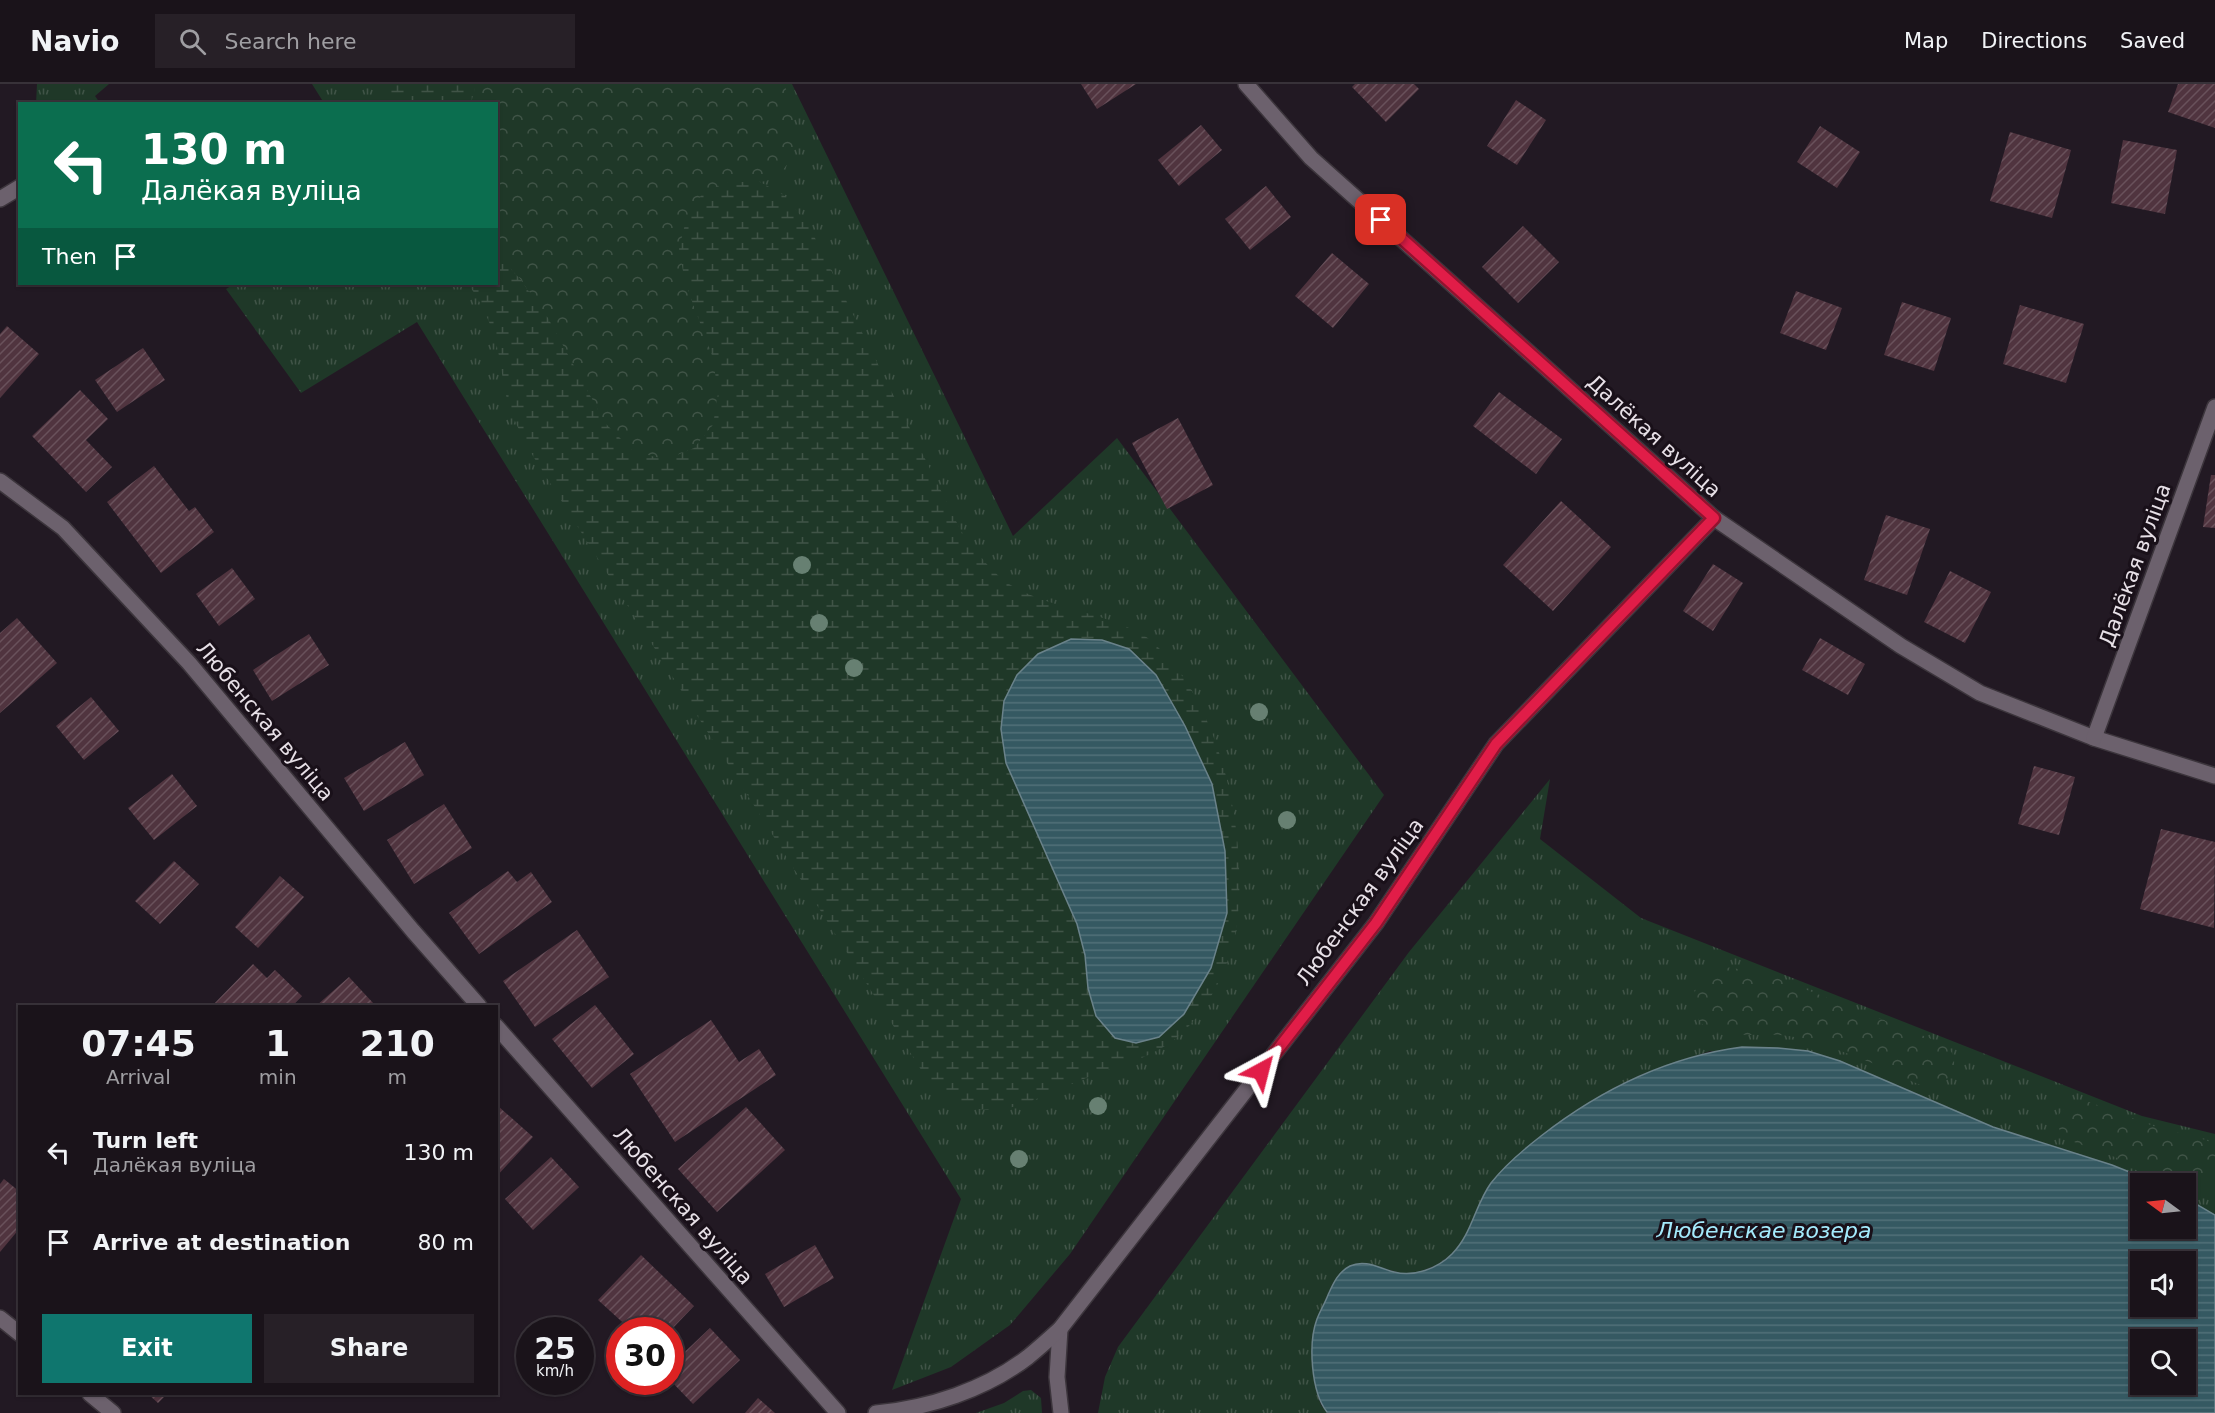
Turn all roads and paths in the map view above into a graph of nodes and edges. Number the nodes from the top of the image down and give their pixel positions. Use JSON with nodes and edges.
{"nodes":[{"id":1,"x":1246,"y":84,"type":"edge"},
{"id":2,"x":18,"y":188,"type":"edge"},
{"id":3,"x":0,"y":199,"type":"edge"},
{"id":4,"x":2215,"y":407,"type":"edge"},
{"id":5,"x":0,"y":482,"type":"edge"},
{"id":6,"x":1714,"y":518,"type":"junction"},
{"id":7,"x":2094,"y":738,"type":"junction"},
{"id":8,"x":2215,"y":776,"type":"edge"},
{"id":9,"x":478,"y":1005,"type":"edge"},
{"id":10,"x":498,"y":1028,"type":"edge"},
{"id":11,"x":0,"y":1318,"type":"edge"},
{"id":12,"x":1060,"y":1329,"type":"junction"},
{"id":13,"x":18,"y":1332,"type":"edge"},
{"id":14,"x":91,"y":1395,"type":"edge"},
{"id":15,"x":113,"y":1413,"type":"edge"},
{"id":16,"x":838,"y":1413,"type":"edge"},
{"id":17,"x":876,"y":1413,"type":"edge"},
{"id":18,"x":1061,"y":1413,"type":"edge"}],
"edges":[{"from":1,"to":6,"type":"street","name":"Далёкая вуліца"},
{"from":2,"to":3,"type":"street"},
{"from":4,"to":7,"type":"street","name":"Далёкая вуліца"},
{"from":5,"to":9,"type":"street","name":"Любенская вуліца"},
{"from":6,"to":7,"type":"street","name":"Далёкая вуліца"},
{"from":6,"to":12,"type":"street","name":"Любенская вуліца"},
{"from":7,"to":8,"type":"street","name":"Далёкая вуліца"},
{"from":10,"to":16,"type":"street","name":"Любенская вуліца"},
{"from":11,"to":13,"type":"street"},
{"from":12,"to":17,"type":"street","name":"Любенская вуліца"},
{"from":12,"to":18,"type":"street"},
{"from":14,"to":15,"type":"street"}]}
